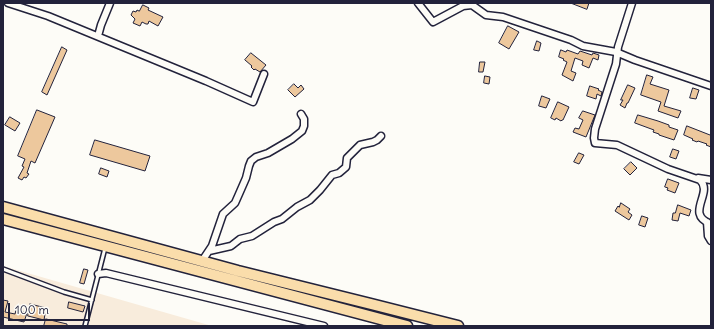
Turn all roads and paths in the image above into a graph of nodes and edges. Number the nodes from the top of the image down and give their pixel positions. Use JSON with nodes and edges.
{"nodes":[{"id":1,"x":8,"y":3,"type":"edge"},
{"id":2,"x":110,"y":3,"type":"edge"},
{"id":3,"x":418,"y":3,"type":"edge"},
{"id":4,"x":632,"y":3,"type":"edge"},
{"id":5,"x":98,"y":36,"type":"junction"},
{"id":6,"x":617,"y":52,"type":"junction"},
{"id":7,"x":264,"y":74,"type":"dead end"},
{"id":8,"x":711,"y":86,"type":"edge"},
{"id":9,"x":301,"y":114,"type":"dead end"},
{"id":10,"x":381,"y":136,"type":"dead end"},
{"id":11,"x":692,"y":177,"type":"junction"},
{"id":12,"x":711,"y":180,"type":"edge"},
{"id":13,"x":3,"y":207,"type":"edge"},
{"id":14,"x":3,"y":219,"type":"edge"},
{"id":15,"x":709,"y":223,"type":"edge"},
{"id":16,"x":711,"y":242,"type":"edge"},
{"id":17,"x":105,"y":246,"type":"junction"},
{"id":18,"x":209,"y":251,"type":"junction"},
{"id":19,"x":202,"y":261,"type":"junction"},
{"id":20,"x":3,"y":269,"type":"edge"},
{"id":21,"x":98,"y":274,"type":"junction"},
{"id":22,"x":92,"y":300,"type":"junction"},
{"id":23,"x":390,"y":324,"type":"edge"},
{"id":24,"x":85,"y":326,"type":"edge"},
{"id":25,"x":324,"y":326,"type":"edge"},
{"id":26,"x":407,"y":326,"type":"edge"},
{"id":27,"x":458,"y":326,"type":"edge"}],
"edges":[{"from":1,"to":5,"type":"street"},
{"from":2,"to":5,"type":"street"},
{"from":3,"to":6,"type":"street"},
{"from":4,"to":6,"type":"street"},
{"from":5,"to":7,"type":"street"},
{"from":6,"to":8,"type":"street"},
{"from":6,"to":11,"type":"street"},
{"from":9,"to":18,"type":"street"},
{"from":10,"to":18,"type":"street"},
{"from":11,"to":12,"type":"street"},
{"from":11,"to":15,"type":"street"},
{"from":13,"to":19,"type":"highway"},
{"from":14,"to":17,"type":"highway"},
{"from":15,"to":16,"type":"street"},
{"from":17,"to":21,"type":"lane"},
{"from":17,"to":23,"type":"highway"},
{"from":18,"to":19,"type":"street"},
{"from":19,"to":27,"type":"highway"},
{"from":20,"to":22,"type":"lane"},
{"from":21,"to":22,"type":"lane"},
{"from":21,"to":25,"type":"street"},
{"from":22,"to":24,"type":"lane"},
{"from":23,"to":26,"type":"highway"}]}
